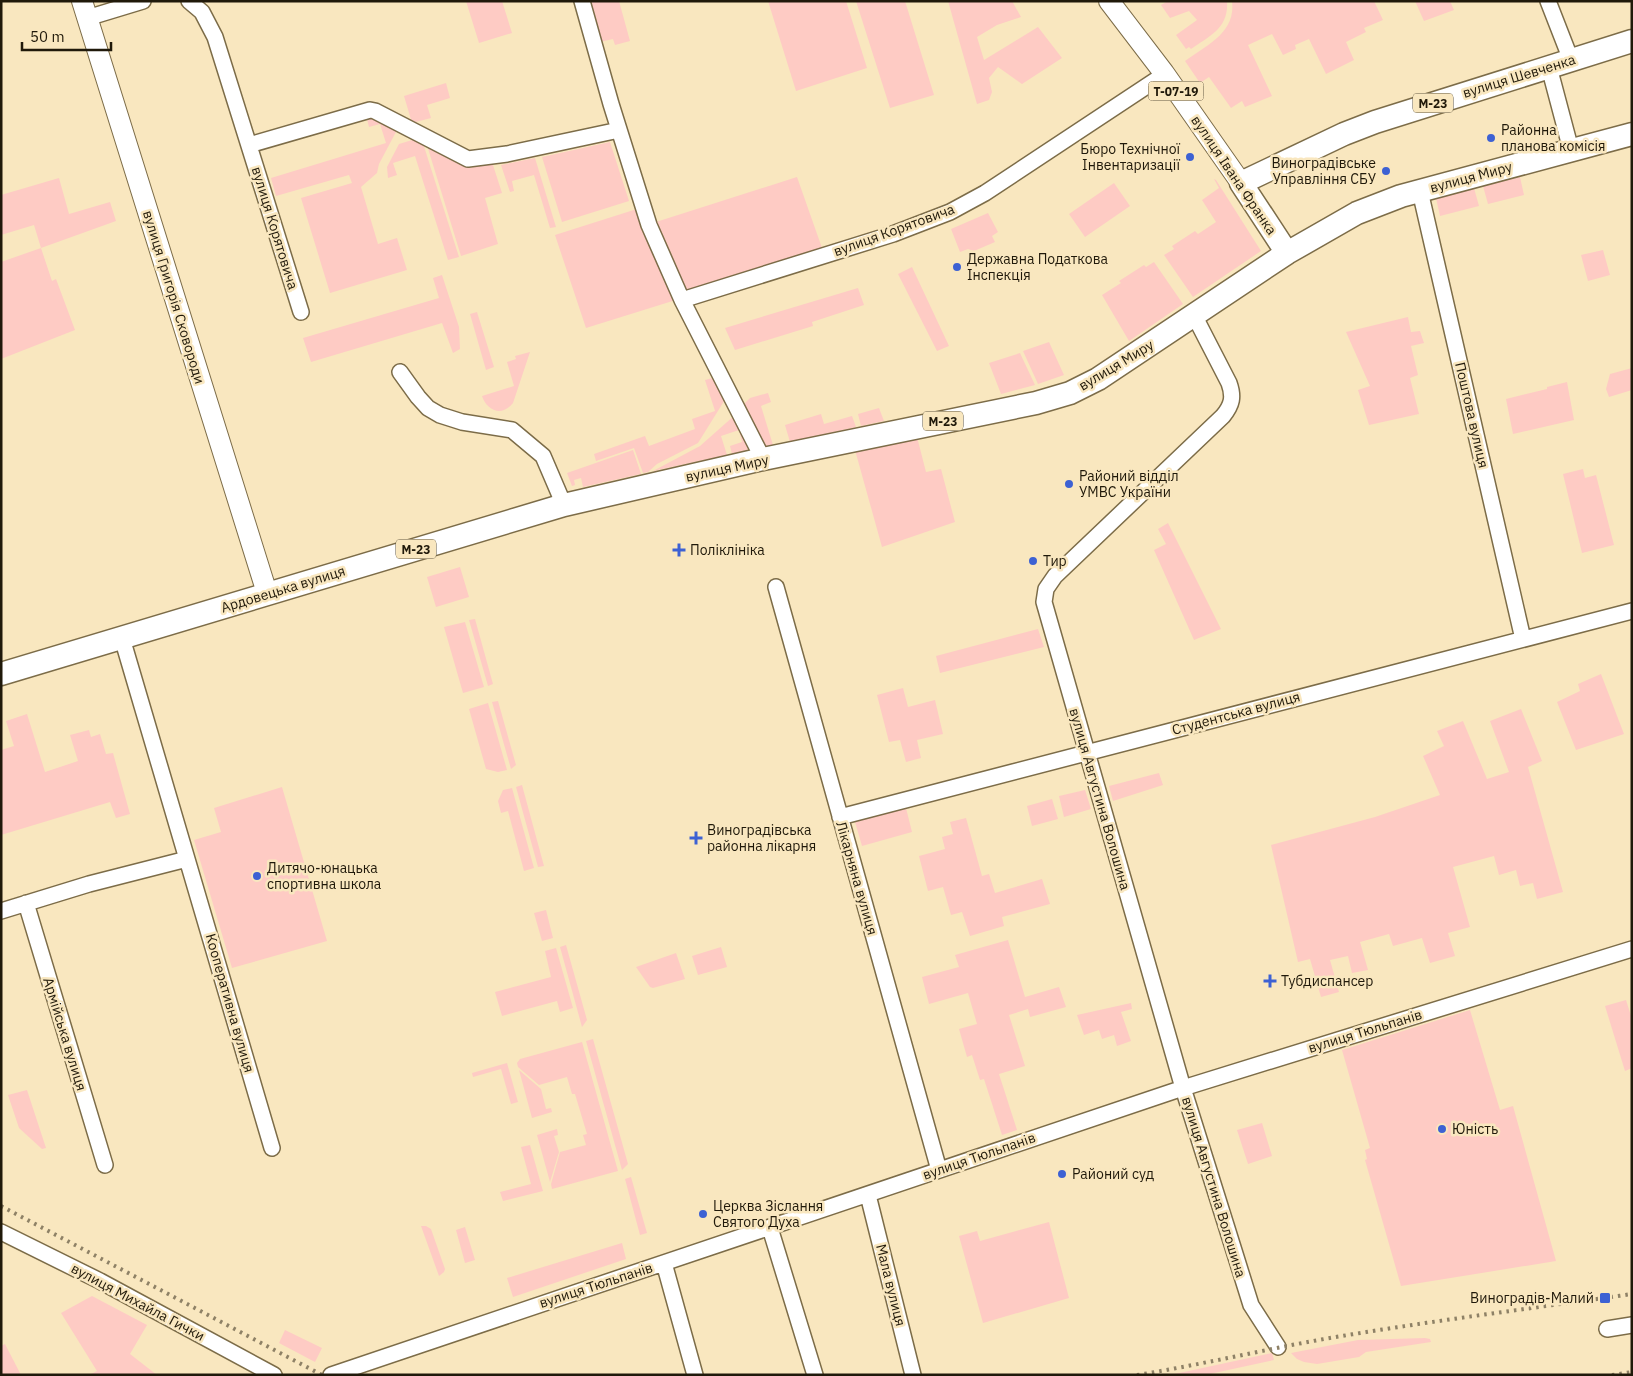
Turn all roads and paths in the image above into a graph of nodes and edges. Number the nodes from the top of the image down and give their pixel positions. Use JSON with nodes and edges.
{"nodes":[{"id":1,"x":143,"y":1,"type":"edge"},
{"id":2,"x":189,"y":1,"type":"edge"},
{"id":3,"x":582,"y":1,"type":"edge"},
{"id":4,"x":1109,"y":1,"type":"edge"},
{"id":5,"x":1548,"y":1,"type":"edge"},
{"id":6,"x":84,"y":10,"type":"edge"},
{"id":7,"x":1632,"y":41,"type":"edge"},
{"id":8,"x":1571,"y":60,"type":"junction"},
{"id":9,"x":1549,"y":67,"type":"junction"},
{"id":10,"x":1164,"y":74,"type":"junction"},
{"id":11,"x":619,"y":130,"type":"junction"},
{"id":12,"x":1632,"y":134,"type":"edge"},
{"id":13,"x":249,"y":145,"type":"junction"},
{"id":14,"x":1571,"y":150,"type":"junction"},
{"id":15,"x":1241,"y":183,"type":"junction"},
{"id":16,"x":1420,"y":191,"type":"junction"},
{"id":17,"x":1287,"y":253,"type":"junction"},
{"id":18,"x":682,"y":300,"type":"junction"},
{"id":19,"x":301,"y":312,"type":"dead end"},
{"id":20,"x":1194,"y":315,"type":"junction"},
{"id":21,"x":400,"y":372,"type":"dead end"},
{"id":22,"x":763,"y":459,"type":"junction"},
{"id":23,"x":564,"y":505,"type":"junction"},
{"id":24,"x":776,"y":587,"type":"dead end"},
{"id":25,"x":267,"y":593,"type":"junction"},
{"id":26,"x":1632,"y":611,"type":"edge"},
{"id":27,"x":122,"y":638,"type":"junction"},
{"id":28,"x":1523,"y":639,"type":"junction"},
{"id":29,"x":1,"y":674,"type":"edge"},
{"id":30,"x":1087,"y":752,"type":"junction"},
{"id":31,"x":840,"y":817,"type":"junction"},
{"id":32,"x":187,"y":860,"type":"junction"},
{"id":33,"x":26,"y":903,"type":"junction"},
{"id":34,"x":1,"y":911,"type":"edge"},
{"id":35,"x":1632,"y":949,"type":"edge"},
{"id":36,"x":1182,"y":1088,"type":"junction"},
{"id":37,"x":272,"y":1148,"type":"dead end"},
{"id":38,"x":104,"y":1165,"type":"dead end"},
{"id":39,"x":939,"y":1170,"type":"junction"},
{"id":40,"x":868,"y":1194,"type":"junction"},
{"id":41,"x":770,"y":1228,"type":"junction"},
{"id":42,"x":1,"y":1232,"type":"edge"},
{"id":43,"x":664,"y":1263,"type":"junction"},
{"id":44,"x":1632,"y":1325,"type":"edge"},
{"id":45,"x":1607,"y":1329,"type":"dead end"},
{"id":46,"x":1278,"y":1347,"type":"dead end"},
{"id":47,"x":274,"y":1375,"type":"edge"},
{"id":48,"x":331,"y":1375,"type":"edge"},
{"id":49,"x":695,"y":1375,"type":"edge"},
{"id":50,"x":815,"y":1375,"type":"edge"},
{"id":51,"x":914,"y":1375,"type":"edge"}],
"edges":[{"from":1,"to":6,"type":"street"},
{"from":2,"to":13,"type":"street","name":"вулиця Корятовича"},
{"from":3,"to":11,"type":"street"},
{"from":4,"to":10,"type":"main road","name":"вулиця Івана Франка","number":"Т-07-19"},
{"from":5,"to":8,"type":"street"},
{"from":6,"to":25,"type":"main road","name":"вулиця Григорія Сковороди"},
{"from":7,"to":8,"type":"highway","name":"вулиця Шевченка","number":"М-23"},
{"from":8,"to":9,"type":"highway","name":"вулиця Шевченка","number":"М-23"},
{"from":9,"to":14,"type":"street"},
{"from":9,"to":15,"type":"highway","name":"вулиця Шевченка","number":"М-23"},
{"from":10,"to":15,"type":"main road","name":"вулиця Івана Франка","number":"Т-07-19"},
{"from":10,"to":18,"type":"street","name":"вулиця Корятовича"},
{"from":11,"to":13,"type":"street"},
{"from":11,"to":18,"type":"street"},
{"from":12,"to":14,"type":"highway","name":"вулиця Миру","number":"М-23"},
{"from":13,"to":19,"type":"street","name":"вулиця Корятовича"},
{"from":14,"to":16,"type":"highway","name":"вулиця Миру","number":"М-23"},
{"from":15,"to":17,"type":"highway","name":"вулиця Івана Франка"},
{"from":16,"to":17,"type":"highway","name":"вулиця Миру","number":"М-23"},
{"from":16,"to":28,"type":"street","name":"Поштова вулиця"},
{"from":17,"to":20,"type":"highway","name":"вулиця Миру","number":"М-23"},
{"from":18,"to":22,"type":"street"},
{"from":20,"to":22,"type":"highway","name":"вулиця Миру","number":"М-23"},
{"from":20,"to":30,"type":"street","name":"вулиця Августина Волошина"},
{"from":21,"to":23,"type":"street"},
{"from":22,"to":23,"type":"highway","name":"вулиця Миру","number":"М-23"},
{"from":23,"to":25,"type":"highway","name":"Ардовецька вулиця","number":"М-23"},
{"from":24,"to":31,"type":"street","name":"Лікарняна вулиця"},
{"from":25,"to":27,"type":"highway","name":"Ардовецька вулиця","number":"М-23"},
{"from":26,"to":28,"type":"street","name":"Студентська вулиця"},
{"from":27,"to":29,"type":"highway","name":"Ардовецька вулиця","number":"М-23"},
{"from":27,"to":32,"type":"street","name":"Кооперативна вулиця"},
{"from":28,"to":30,"type":"street","name":"Студентська вулиця"},
{"from":30,"to":31,"type":"street","name":"Студентська вулиця"},
{"from":30,"to":36,"type":"street","name":"вулиця Августина Волошина"},
{"from":31,"to":39,"type":"street","name":"Лікарняна вулиця"},
{"from":32,"to":33,"type":"street"},
{"from":32,"to":37,"type":"street","name":"Кооперативна вулиця"},
{"from":33,"to":34,"type":"street"},
{"from":33,"to":38,"type":"street","name":"Армійська вулиця"},
{"from":35,"to":36,"type":"street","name":"вулиця Тюльпанів"},
{"from":36,"to":39,"type":"street","name":"вулиця Тюльпанів"},
{"from":36,"to":46,"type":"street","name":"вулиця Августина Волошина"},
{"from":39,"to":40,"type":"street","name":"вулиця Тюльпанів"},
{"from":40,"to":41,"type":"street","name":"вулиця Тюльпанів"},
{"from":40,"to":51,"type":"street","name":"Мала вулиця"},
{"from":41,"to":43,"type":"street","name":"вулиця Тюльпанів"},
{"from":41,"to":50,"type":"street"},
{"from":42,"to":47,"type":"street","name":"вулиця Михайла Гички"},
{"from":43,"to":48,"type":"street","name":"вулиця Тюльпанів"},
{"from":43,"to":49,"type":"street"},
{"from":44,"to":45,"type":"street"}]}
